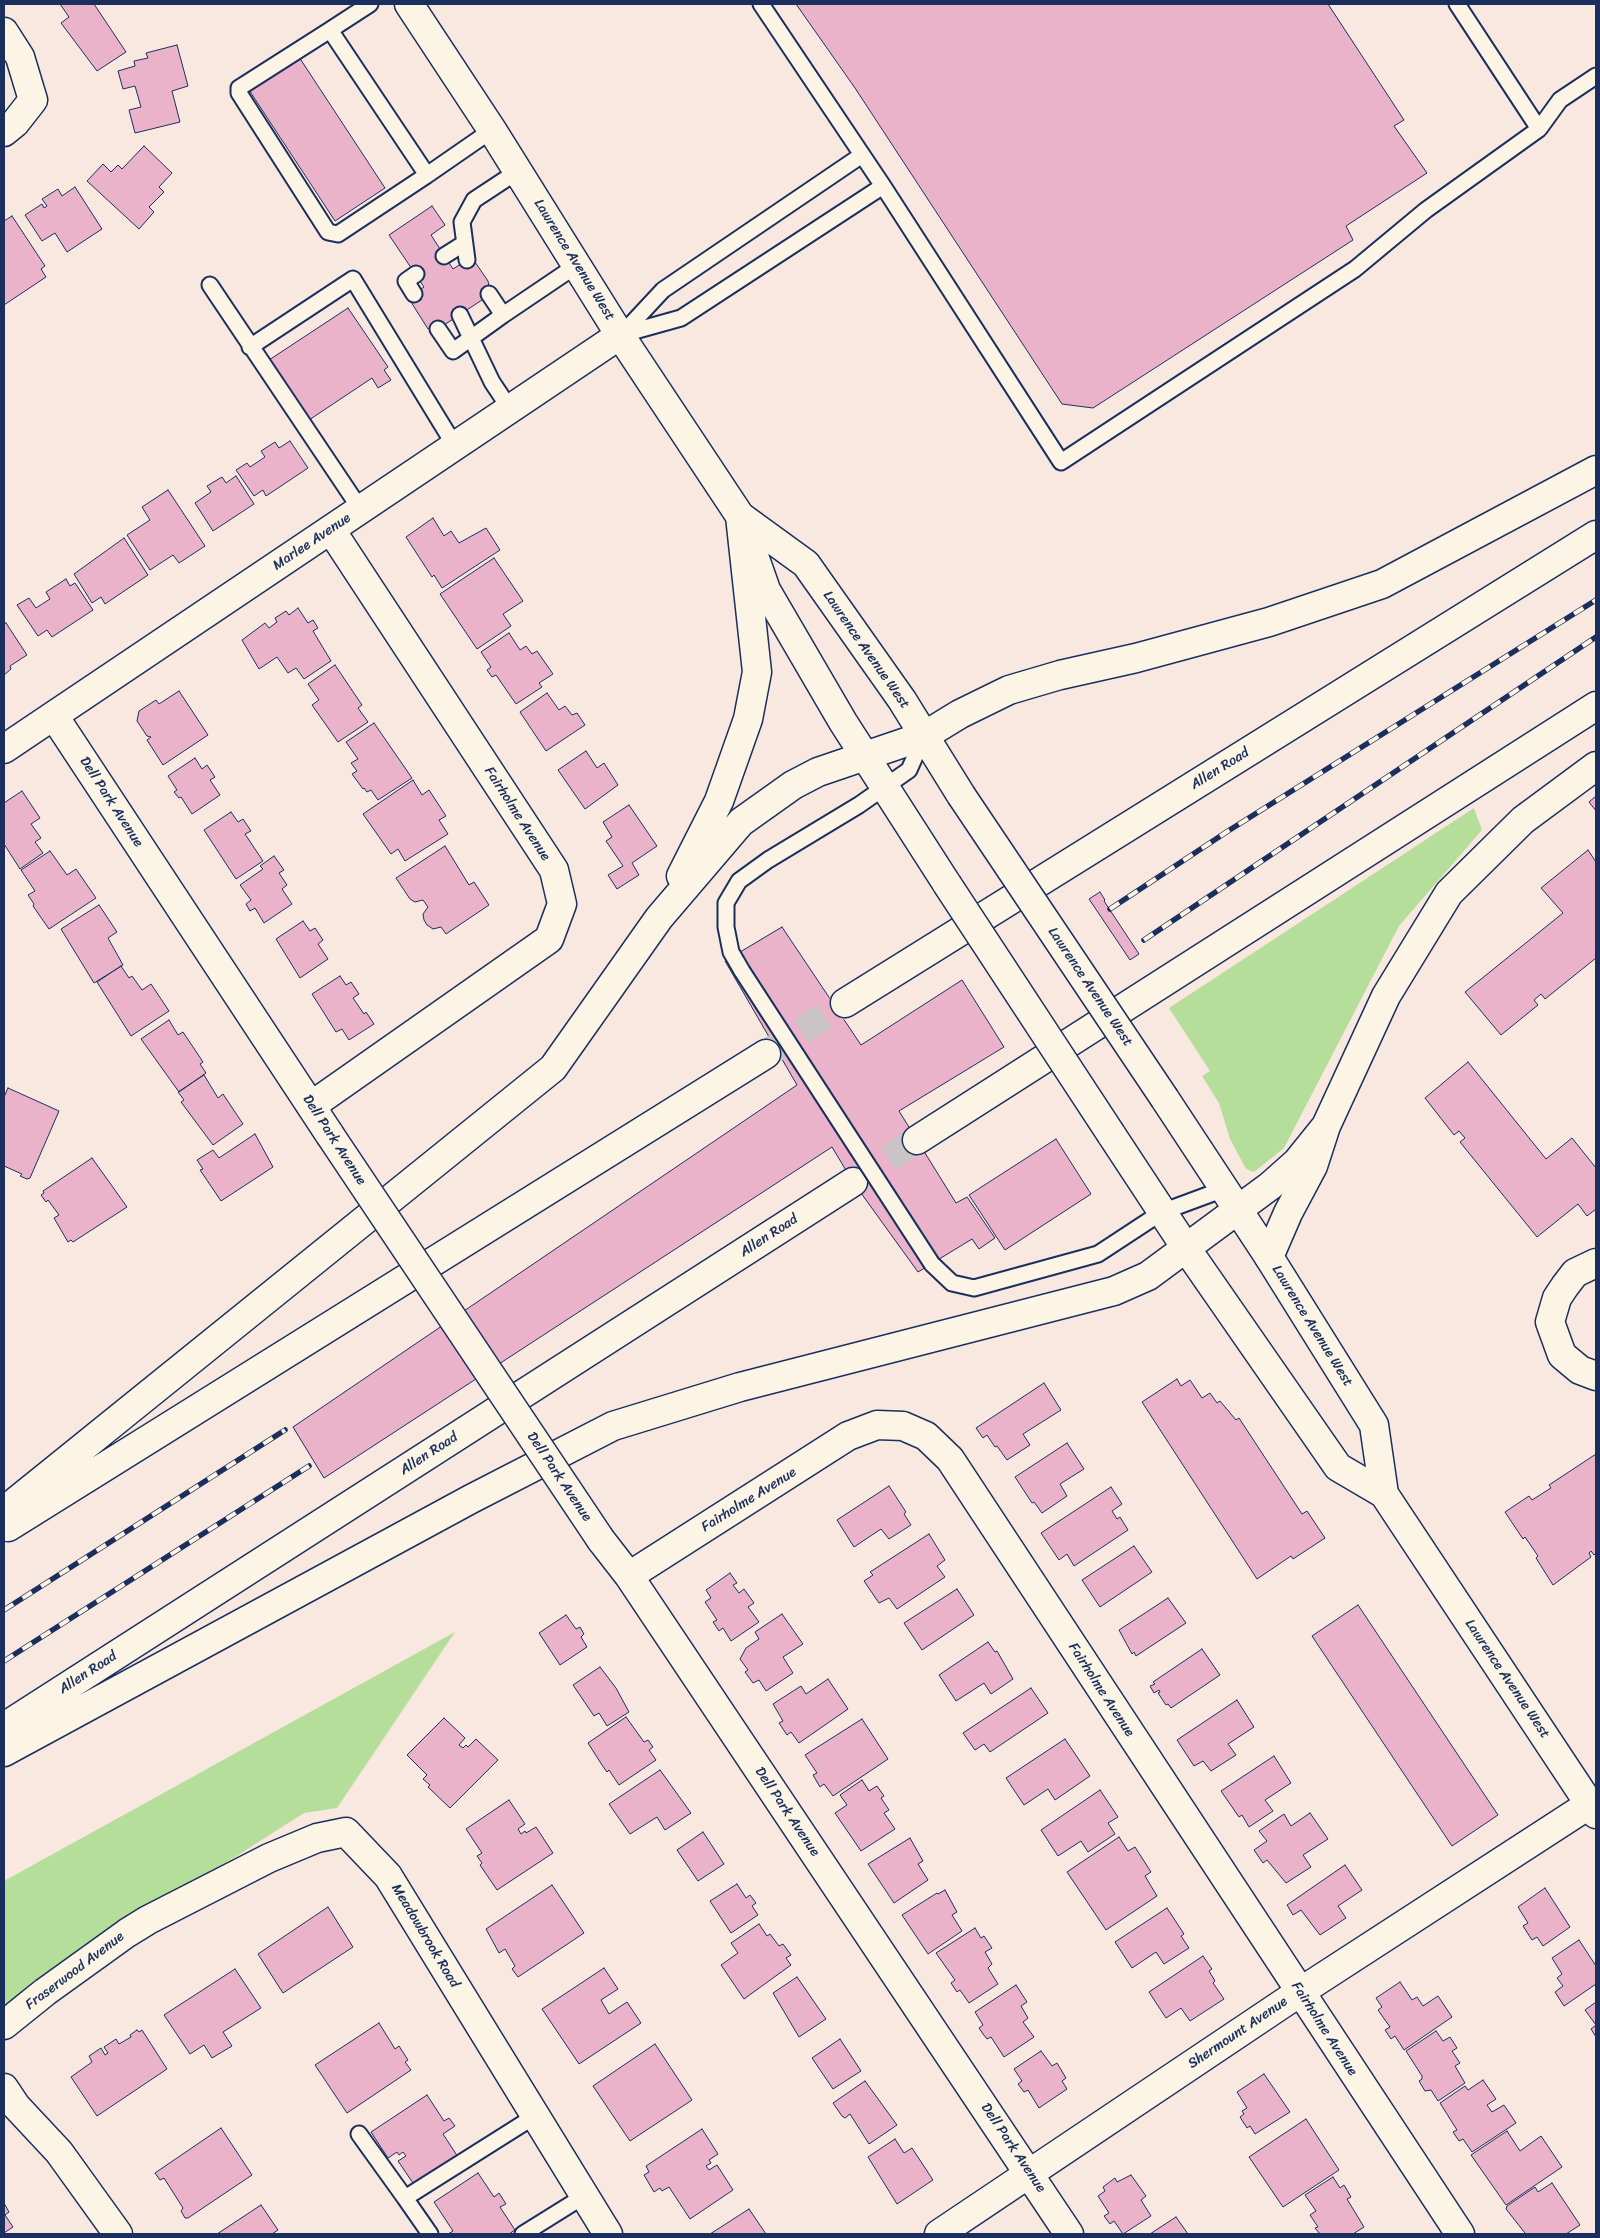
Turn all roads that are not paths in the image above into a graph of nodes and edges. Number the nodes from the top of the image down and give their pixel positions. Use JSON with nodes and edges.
{"nodes":[{"id":1,"x":370,"y":4,"type":"edge"},
{"id":2,"x":409,"y":4,"type":"edge"},
{"id":3,"x":761,"y":4,"type":"edge"},
{"id":4,"x":1457,"y":4,"type":"edge"},
{"id":5,"x":330,"y":30,"type":"junction"},
{"id":6,"x":4,"y":32,"type":"edge"},
{"id":7,"x":1596,"y":76,"type":"edge"},
{"id":8,"x":1539,"y":129,"type":"junction"},
{"id":9,"x":492,"y":130,"type":"junction"},
{"id":10,"x":4,"y":132,"type":"edge"},
{"id":11,"x":862,"y":155,"type":"junction"},
{"id":12,"x":518,"y":171,"type":"junction"},
{"id":13,"x":427,"y":175,"type":"junction"},
{"id":14,"x":884,"y":186,"type":"junction"},
{"id":15,"x":463,"y":244,"type":"junction"},
{"id":16,"x":444,"y":256,"type":"dead end"},
{"id":17,"x":467,"y":260,"type":"dead end"},
{"id":18,"x":577,"y":265,"type":"junction"},
{"id":19,"x":416,"y":274,"type":"dead end"},
{"id":20,"x":210,"y":285,"type":"dead end"},
{"id":21,"x":414,"y":294,"type":"dead end"},
{"id":22,"x":489,"y":294,"type":"dead end"},
{"id":23,"x":460,"y":315,"type":"dead end"},
{"id":24,"x":503,"y":316,"type":"junction"},
{"id":25,"x":438,"y":329,"type":"dead end"},
{"id":26,"x":620,"y":335,"type":"junction"},
{"id":27,"x":472,"y":337,"type":"junction"},
{"id":28,"x":250,"y":347,"type":"junction"},
{"id":29,"x":510,"y":409,"type":"junction"},
{"id":30,"x":456,"y":446,"type":"junction"},
{"id":31,"x":1596,"y":470,"type":"edge"},
{"id":32,"x":361,"y":510,"type":"junction"},
{"id":33,"x":740,"y":516,"type":"junction"},
{"id":34,"x":331,"y":530,"type":"junction"},
{"id":35,"x":1596,"y":535,"type":"edge"},
{"id":36,"x":1596,"y":706,"type":"edge"},
{"id":37,"x":54,"y":716,"type":"junction"},
{"id":38,"x":924,"y":736,"type":"junction"},
{"id":39,"x":4,"y":749,"type":"edge"},
{"id":40,"x":866,"y":757,"type":"junction"},
{"id":41,"x":1596,"y":766,"type":"edge"},
{"id":42,"x":885,"y":786,"type":"junction"},
{"id":43,"x":659,"y":918,"type":"junction"},
{"id":44,"x":845,"y":1003,"type":"tunnel mouth"},
{"id":45,"x":766,"y":1054,"type":"tunnel mouth"},
{"id":46,"x":311,"y":1106,"type":"junction"},
{"id":47,"x":1326,"y":1126,"type":"junction"},
{"id":48,"x":917,"y":1140,"type":"tunnel mouth"},
{"id":49,"x":853,"y":1182,"type":"tunnel mouth"},
{"id":50,"x":1230,"y":1199,"type":"junction"},
{"id":51,"x":1162,"y":1212,"type":"junction"},
{"id":52,"x":1186,"y":1248,"type":"junction"},
{"id":53,"x":1269,"y":1257,"type":"junction"},
{"id":54,"x":1596,"y":1263,"type":"edge"},
{"id":55,"x":1596,"y":1376,"type":"edge"},
{"id":56,"x":1384,"y":1494,"type":"junction"},
{"id":57,"x":4,"y":1511,"type":"edge"},
{"id":58,"x":4,"y":1530,"type":"edge"},
{"id":59,"x":629,"y":1576,"type":"junction"},
{"id":60,"x":4,"y":1727,"type":"edge"},
{"id":61,"x":4,"y":1752,"type":"edge"},
{"id":62,"x":1594,"y":1806,"type":"edge"},
{"id":63,"x":148,"y":1920,"type":"joint"},
{"id":64,"x":1300,"y":1992,"type":"junction"},
{"id":65,"x":4,"y":2025,"type":"edge"},
{"id":66,"x":4,"y":2088,"type":"edge"},
{"id":67,"x":535,"y":2116,"type":"junction"},
{"id":68,"x":359,"y":2134,"type":"dead end"},
{"id":69,"x":1030,"y":2173,"type":"junction"},
{"id":70,"x":584,"y":2196,"type":"junction"},
{"id":71,"x":405,"y":2198,"type":"junction"},
{"id":72,"x":118,"y":2234,"type":"edge"},
{"id":73,"x":430,"y":2234,"type":"edge"},
{"id":74,"x":523,"y":2234,"type":"edge"},
{"id":75,"x":608,"y":2234,"type":"edge"},
{"id":76,"x":939,"y":2234,"type":"edge"},
{"id":77,"x":1070,"y":2234,"type":"edge"},
{"id":78,"x":1460,"y":2234,"type":"edge"}],
"edges":[{"from":1,"to":5,"type":"lane"},
{"from":2,"to":9,"type":"main road","name":"Lawrence Avenue West"},
{"from":3,"to":11,"type":"lane"},
{"from":4,"to":8,"type":"lane"},
{"from":5,"to":13,"type":"lane"},
{"from":5,"to":13,"type":"lane"},
{"from":6,"to":10,"type":"main road"},
{"from":7,"to":8,"type":"lane"},
{"from":8,"to":14,"type":"lane"},
{"from":9,"to":12,"type":"main road","name":"Lawrence Avenue West"},
{"from":9,"to":13,"type":"lane"},
{"from":11,"to":14,"type":"lane"},
{"from":11,"to":26,"type":"lane"},
{"from":12,"to":15,"type":"lane"},
{"from":12,"to":18,"type":"main road","name":"Lawrence Avenue West"},
{"from":14,"to":26,"type":"lane"},
{"from":15,"to":16,"type":"lane"},
{"from":15,"to":17,"type":"lane"},
{"from":18,"to":24,"type":"lane"},
{"from":18,"to":26,"type":"main road","name":"Lawrence Avenue West"},
{"from":19,"to":21,"type":"lane"},
{"from":20,"to":28,"type":"lane"},
{"from":22,"to":24,"type":"lane"},
{"from":23,"to":27,"type":"lane"},
{"from":24,"to":27,"type":"lane"},
{"from":25,"to":27,"type":"lane"},
{"from":26,"to":29,"type":"main road","name":"Marlee Avenue"},
{"from":26,"to":33,"type":"main road","name":"Lawrence Avenue West"},
{"from":27,"to":29,"type":"lane"},
{"from":28,"to":30,"type":"lane"},
{"from":28,"to":32,"type":"lane"},
{"from":29,"to":30,"type":"main road","name":"Marlee Avenue"},
{"from":30,"to":32,"type":"main road","name":"Marlee Avenue"},
{"from":31,"to":38,"type":"main road"},
{"from":32,"to":34,"type":"main road","name":"Marlee Avenue"},
{"from":33,"to":38,"type":"main road","name":"Lawrence Avenue West"},
{"from":33,"to":40,"type":"main road","name":"Lawrence Avenue West"},
{"from":33,"to":43,"type":"main road"},
{"from":34,"to":37,"type":"main road","name":"Marlee Avenue"},
{"from":34,"to":46,"type":"main road","name":"Fairholme Avenue"},
{"from":35,"to":44,"type":"main road","name":"Allen Road"},
{"from":36,"to":48,"type":"main road"},
{"from":37,"to":39,"type":"main road","name":"Marlee Avenue"},
{"from":37,"to":46,"type":"main road","name":"Dell Park Avenue"},
{"from":38,"to":40,"type":"main road"},
{"from":38,"to":42,"type":"lane"},
{"from":38,"to":50,"type":"main road","name":"Lawrence Avenue West","bridge":true},
{"from":40,"to":42,"type":"main road","name":"Lawrence Avenue West"},
{"from":40,"to":43,"type":"main road"},
{"from":41,"to":47,"type":"main road"},
{"from":42,"to":51,"type":"main road","name":"Lawrence Avenue West","bridge":true},
{"from":42,"to":51,"type":"lane","bridge":true},
{"from":43,"to":57,"type":"main road"},
{"from":45,"to":58,"type":"main road"},
{"from":46,"to":59,"type":"main road","name":"Dell Park Avenue","bridge":true},
{"from":47,"to":50,"type":"main road"},
{"from":47,"to":53,"type":"main road"},
{"from":49,"to":60,"type":"main road","name":"Allen Road"},
{"from":50,"to":51,"type":"lane"},
{"from":50,"to":52,"type":"main road"},
{"from":50,"to":53,"type":"main road","name":"Lawrence Avenue West"},
{"from":51,"to":52,"type":"main road","name":"Lawrence Avenue West"},
{"from":52,"to":56,"type":"main road","name":"Lawrence Avenue West"},
{"from":52,"to":61,"type":"main road"},
{"from":53,"to":56,"type":"main road","name":"Lawrence Avenue West"},
{"from":54,"to":55,"type":"main road"},
{"from":56,"to":62,"type":"main road","name":"Lawrence Avenue West"},
{"from":59,"to":64,"type":"main road","name":"Fairholme Avenue"},
{"from":59,"to":69,"type":"main road","name":"Dell Park Avenue"},
{"from":62,"to":64,"type":"main road","name":"Shermount Avenue"},
{"from":63,"to":65,"type":"main road","name":"Fraserwood Avenue"},
{"from":63,"to":67,"type":"main road","name":"Meadowbrook Road"},
{"from":64,"to":69,"type":"main road","name":"Shermount Avenue"},
{"from":64,"to":78,"type":"main road","name":"Fairholme Avenue"},
{"from":66,"to":72,"type":"main road"},
{"from":67,"to":70,"type":"main road","name":"Meadowbrook Road"},
{"from":67,"to":71,"type":"lane"},
{"from":68,"to":71,"type":"lane"},
{"from":69,"to":76,"type":"main road","name":"Shermount Avenue"},
{"from":69,"to":77,"type":"main road","name":"Dell Park Avenue"},
{"from":70,"to":74,"type":"lane"},
{"from":70,"to":75,"type":"main road","name":"Meadowbrook Road"},
{"from":71,"to":73,"type":"lane"}]}
